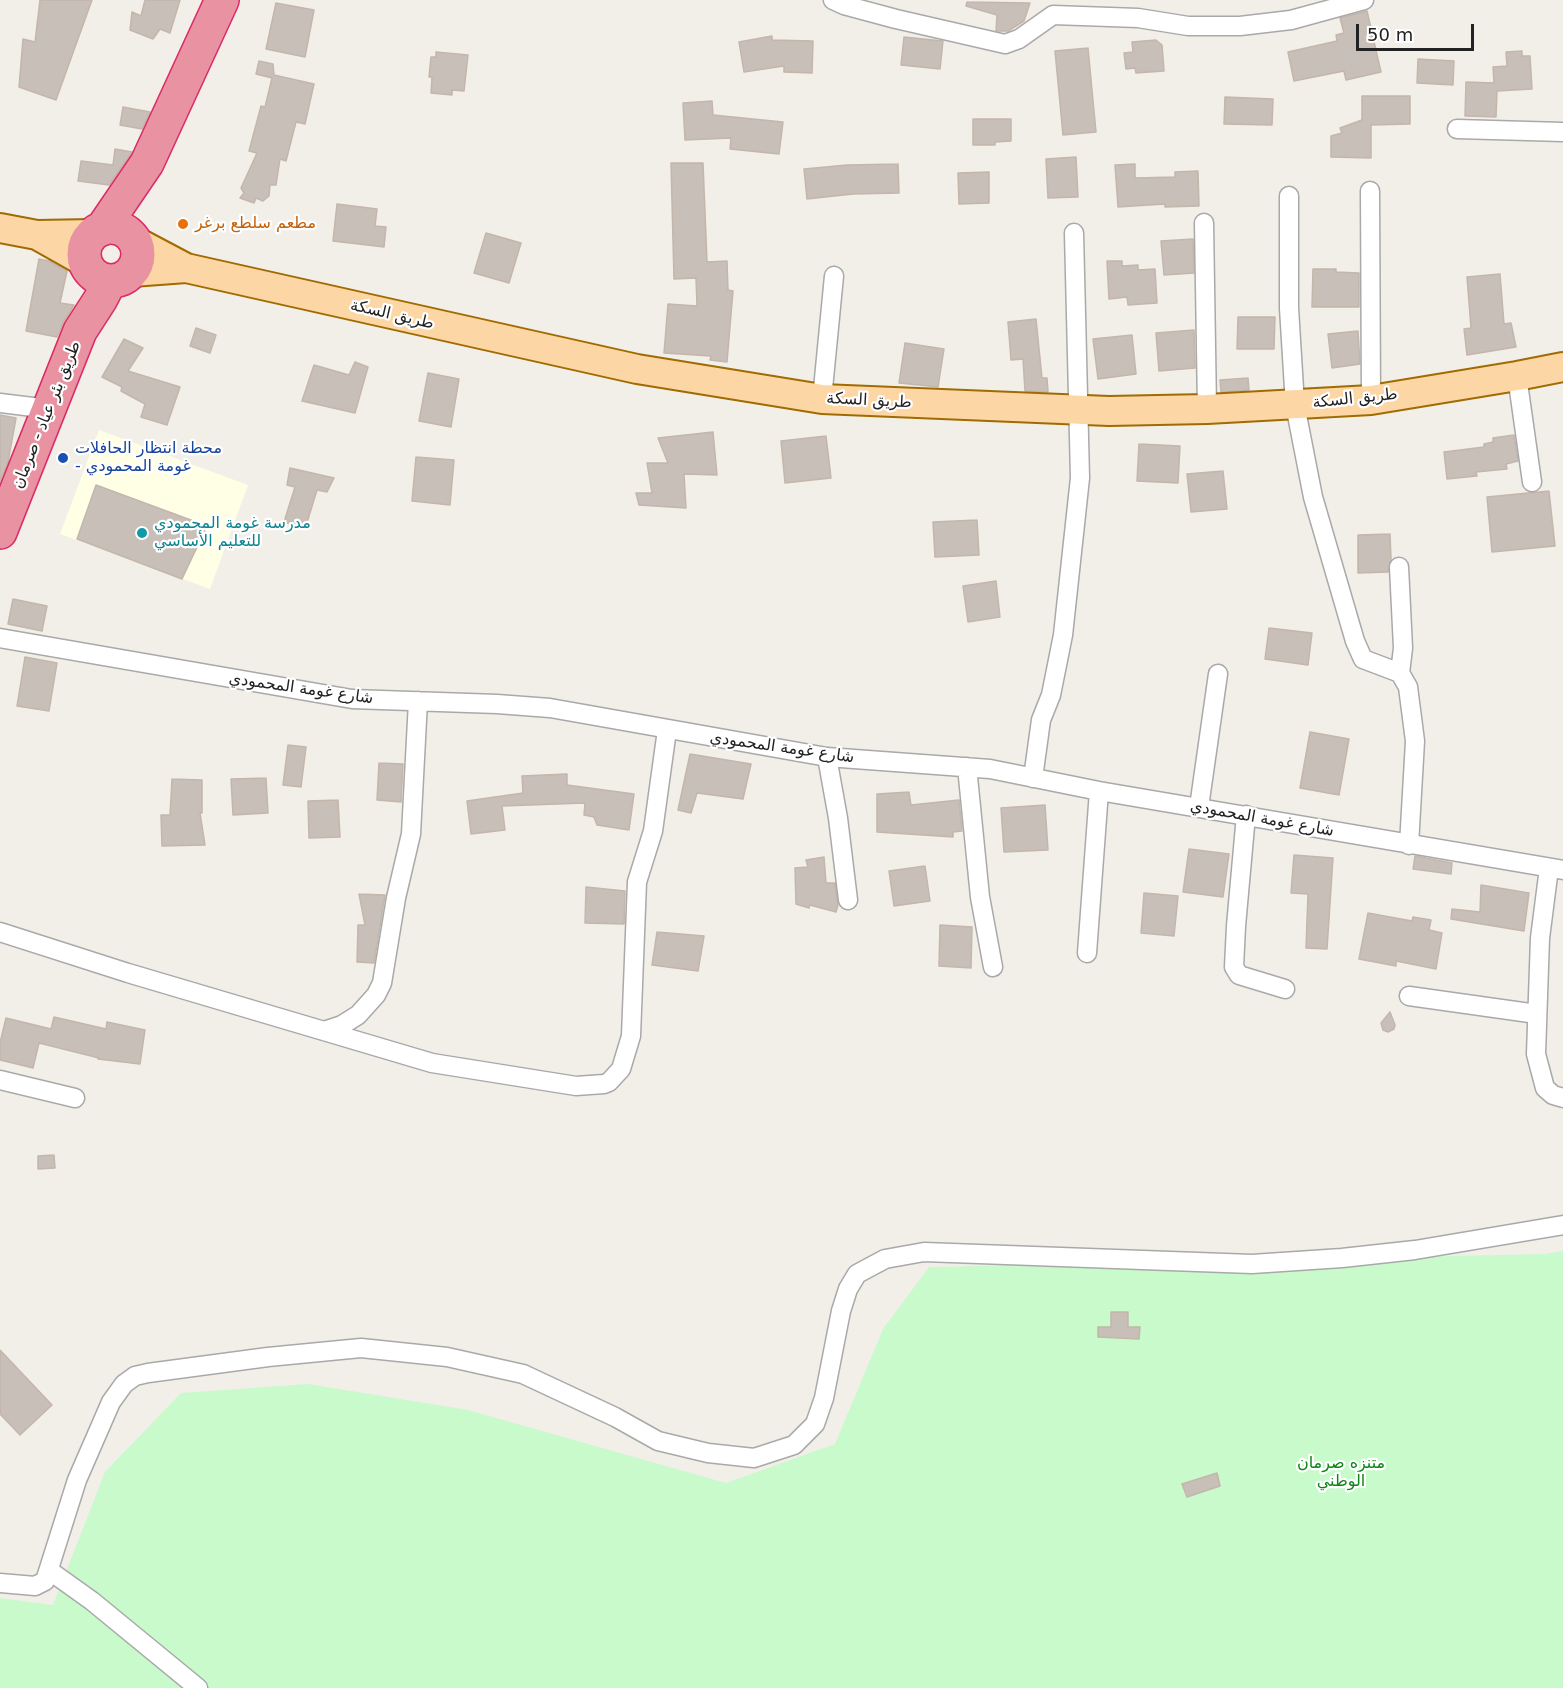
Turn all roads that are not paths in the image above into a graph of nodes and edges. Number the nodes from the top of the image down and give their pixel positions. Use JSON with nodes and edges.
{"nodes":[{"id":1,"x":222,"y":0,"type":"edge"},
{"id":2,"x":833,"y":0,"type":"edge"},
{"id":3,"x":1364,"y":0,"type":"edge"},
{"id":4,"x":1457,"y":129,"type":"dead end"},
{"id":5,"x":1563,"y":132,"type":"edge"},
{"id":6,"x":1370,"y":191,"type":"dead end"},
{"id":7,"x":1289,"y":196,"type":"dead end"},
{"id":8,"x":1204,"y":223,"type":"dead end"},
{"id":9,"x":0,"y":228,"type":"edge"},
{"id":10,"x":1074,"y":232,"type":"dead end"},
{"id":11,"x":110,"y":253,"type":"junction"},
{"id":12,"x":834,"y":276,"type":"dead end"},
{"id":13,"x":1563,"y":367,"type":"edge"},
{"id":14,"x":1517,"y":376,"type":"junction"},
{"id":15,"x":822,"y":399,"type":"junction"},
{"id":16,"x":1371,"y":400,"type":"junction"},
{"id":17,"x":0,"y":403,"type":"edge"},
{"id":18,"x":1295,"y":405,"type":"junction"},
{"id":19,"x":49,"y":409,"type":"junction"},
{"id":20,"x":1207,"y":409,"type":"junction"},
{"id":21,"x":1079,"y":410,"type":"junction"},
{"id":22,"x":1532,"y":482,"type":"dead end"},
{"id":23,"x":0,"y":532,"type":"edge"},
{"id":24,"x":1399,"y":567,"type":"dead end"},
{"id":25,"x":0,"y":638,"type":"edge"},
{"id":26,"x":1400,"y":673,"type":"junction"},
{"id":27,"x":1218,"y":674,"type":"dead end"},
{"id":28,"x":418,"y":701,"type":"junction"},
{"id":29,"x":667,"y":730,"type":"junction"},
{"id":30,"x":827,"y":757,"type":"junction"},
{"id":31,"x":967,"y":767,"type":"junction"},
{"id":32,"x":1033,"y":777,"type":"junction"},
{"id":33,"x":1099,"y":791,"type":"junction"},
{"id":34,"x":1199,"y":807,"type":"junction"},
{"id":35,"x":1246,"y":815,"type":"junction"},
{"id":36,"x":1409,"y":845,"type":"junction"},
{"id":37,"x":1556,"y":869,"type":"edge"},
{"id":38,"x":848,"y":900,"type":"dead end"},
{"id":39,"x":0,"y":932,"type":"edge"},
{"id":40,"x":1087,"y":953,"type":"dead end"},
{"id":41,"x":993,"y":967,"type":"dead end"},
{"id":42,"x":1285,"y":989,"type":"dead end"},
{"id":43,"x":1409,"y":996,"type":"dead end"},
{"id":44,"x":1537,"y":1014,"type":"junction"},
{"id":45,"x":324,"y":1031,"type":"junction"},
{"id":46,"x":0,"y":1080,"type":"edge"},
{"id":47,"x":75,"y":1098,"type":"dead end"},
{"id":48,"x":1563,"y":1098,"type":"edge"},
{"id":49,"x":1563,"y":1225,"type":"edge"},
{"id":50,"x":50,"y":1570,"type":"junction"},
{"id":51,"x":0,"y":1582,"type":"edge"},
{"id":52,"x":198,"y":1688,"type":"edge"}],
"edges":[{"from":1,"to":11,"type":"highway","name":"طريق بئر عياد - صرمان"},
{"from":2,"to":3,"type":"street"},
{"from":4,"to":5,"type":"street"},
{"from":6,"to":16,"type":"street"},
{"from":7,"to":18,"type":"street"},
{"from":8,"to":20,"type":"street"},
{"from":9,"to":11,"type":"main road"},
{"from":10,"to":21,"type":"street"},
{"from":11,"to":15,"type":"main road","name":"طريق السكة"},
{"from":11,"to":19,"type":"highway","name":"طريق بئر عياد - صرمان"},
{"from":12,"to":15,"type":"street"},
{"from":13,"to":14,"type":"main road","name":"طريق السكة"},
{"from":14,"to":16,"type":"main road","name":"طريق السكة"},
{"from":14,"to":22,"type":"street"},
{"from":15,"to":21,"type":"main road","name":"طريق السكة"},
{"from":16,"to":18,"type":"main road","name":"طريق السكة"},
{"from":17,"to":19,"type":"street"},
{"from":18,"to":20,"type":"main road","name":"طريق السكة"},
{"from":18,"to":26,"type":"street"},
{"from":19,"to":23,"type":"highway","name":"طريق بئر عياد - صرمان"},
{"from":20,"to":21,"type":"main road","name":"طريق السكة"},
{"from":21,"to":32,"type":"street"},
{"from":24,"to":26,"type":"street"},
{"from":25,"to":28,"type":"street","name":"شارع غومة المحمودي"},
{"from":26,"to":36,"type":"street"},
{"from":27,"to":34,"type":"street"},
{"from":28,"to":29,"type":"street","name":"شارع غومة المحمودي"},
{"from":28,"to":45,"type":"street"},
{"from":29,"to":30,"type":"street","name":"شارع غومة المحمودي"},
{"from":29,"to":45,"type":"street"},
{"from":30,"to":31,"type":"street","name":"شارع غومة المحمودي"},
{"from":30,"to":38,"type":"street"},
{"from":31,"to":32,"type":"street","name":"شارع غومة المحمودي"},
{"from":31,"to":41,"type":"street"},
{"from":32,"to":33,"type":"street","name":"شارع غومة المحمودي"},
{"from":33,"to":34,"type":"street","name":"شارع غومة المحمودي"},
{"from":33,"to":40,"type":"street"},
{"from":34,"to":35,"type":"street","name":"شارع غومة المحمودي"},
{"from":35,"to":36,"type":"street","name":"شارع غومة المحمودي"},
{"from":35,"to":42,"type":"street"},
{"from":36,"to":37,"type":"street","name":"شارع غومة المحمودي"},
{"from":37,"to":44,"type":"street"},
{"from":39,"to":45,"type":"street"},
{"from":43,"to":44,"type":"street"},
{"from":44,"to":48,"type":"street"},
{"from":46,"to":47,"type":"street"},
{"from":49,"to":50,"type":"street"},
{"from":50,"to":51,"type":"street"},
{"from":50,"to":52,"type":"street"}]}
